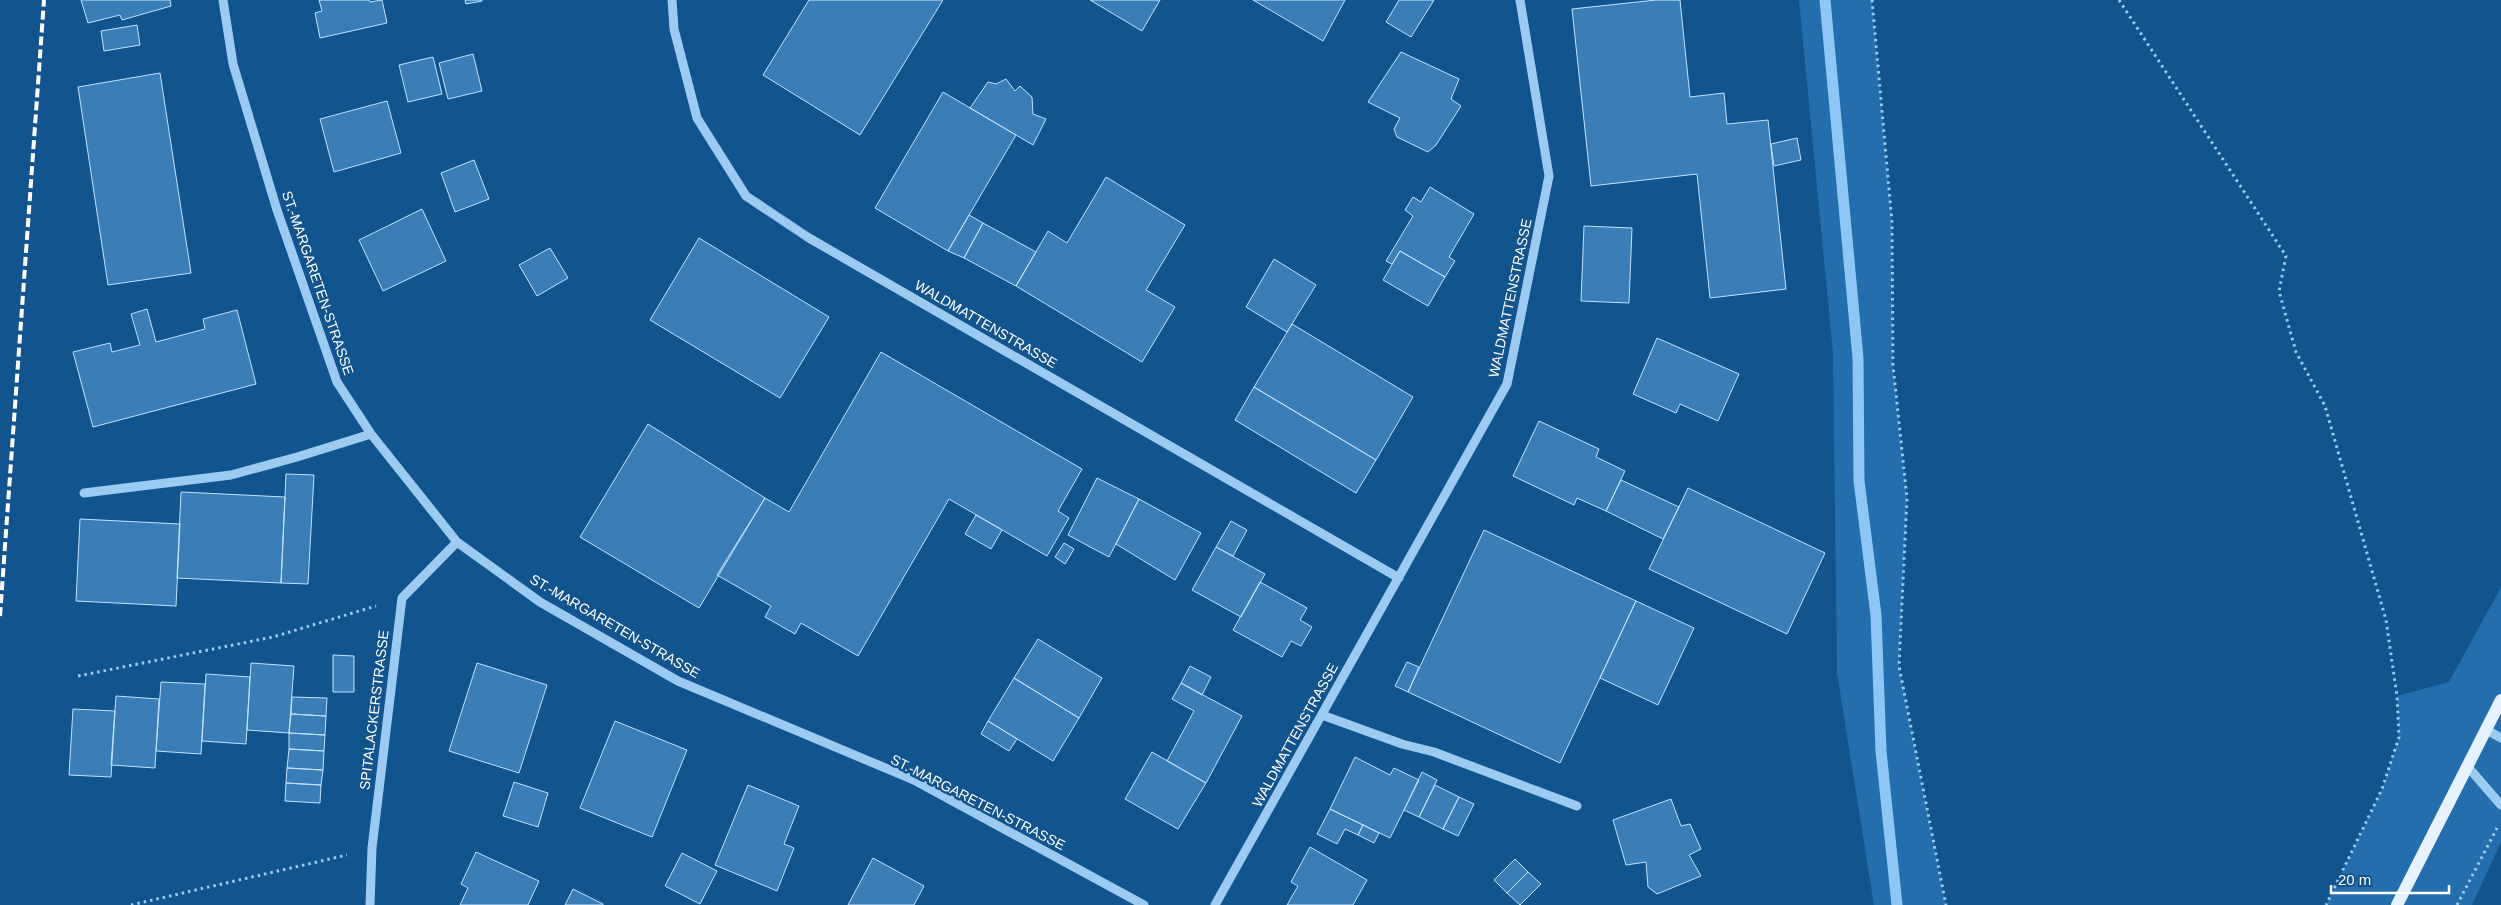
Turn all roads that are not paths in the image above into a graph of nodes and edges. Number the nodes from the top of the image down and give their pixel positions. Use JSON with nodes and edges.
{"nodes":[{"id":1,"x":223,"y":0,"type":"edge"},
{"id":2,"x":672,"y":0,"type":"edge"},
{"id":3,"x":1520,"y":0,"type":"edge"},
{"id":4,"x":371,"y":434,"type":"junction"},
{"id":5,"x":84,"y":493,"type":"dead end"},
{"id":6,"x":457,"y":542,"type":"junction"},
{"id":7,"x":1399,"y":578,"type":"junction"},
{"id":8,"x":2501,"y":700,"type":"edge"},
{"id":9,"x":1322,"y":715,"type":"junction"},
{"id":10,"x":2487,"y":730,"type":"junction"},
{"id":11,"x":2501,"y":738,"type":"edge"},
{"id":12,"x":2468,"y":767,"type":"junction"},
{"id":13,"x":2501,"y":805,"type":"edge"},
{"id":14,"x":1577,"y":806,"type":"dead end"},
{"id":15,"x":370,"y":905,"type":"edge"},
{"id":16,"x":1144,"y":905,"type":"edge"},
{"id":17,"x":1215,"y":905,"type":"edge"},
{"id":18,"x":2397,"y":905,"type":"edge"}],
"edges":[{"from":1,"to":4,"type":"street","name":"ST.-MARGARETEN-STRASSE"},
{"from":2,"to":7,"type":"street","name":"WALDMATTENSTRASSE"},
{"from":3,"to":7,"type":"street","name":"WALDMATTENSTRASSE"},
{"from":4,"to":5,"type":"street"},
{"from":4,"to":6,"type":"street","name":"ST.-MARGARETEN-STRASSE"},
{"from":6,"to":15,"type":"street","name":"SPITALACKERSTRASSE"},
{"from":6,"to":16,"type":"street","name":"ST.-MARGARETEN-STRASSE"},
{"from":7,"to":9,"type":"street","name":"WALDMATTENSTRASSE"},
{"from":8,"to":10,"type":"main road"},
{"from":9,"to":14,"type":"street"},
{"from":9,"to":17,"type":"street","name":"WALDMATTENSTRASSE"},
{"from":10,"to":11,"type":"street"},
{"from":10,"to":12,"type":"main road"},
{"from":12,"to":13,"type":"street"},
{"from":12,"to":18,"type":"main road"}]}
